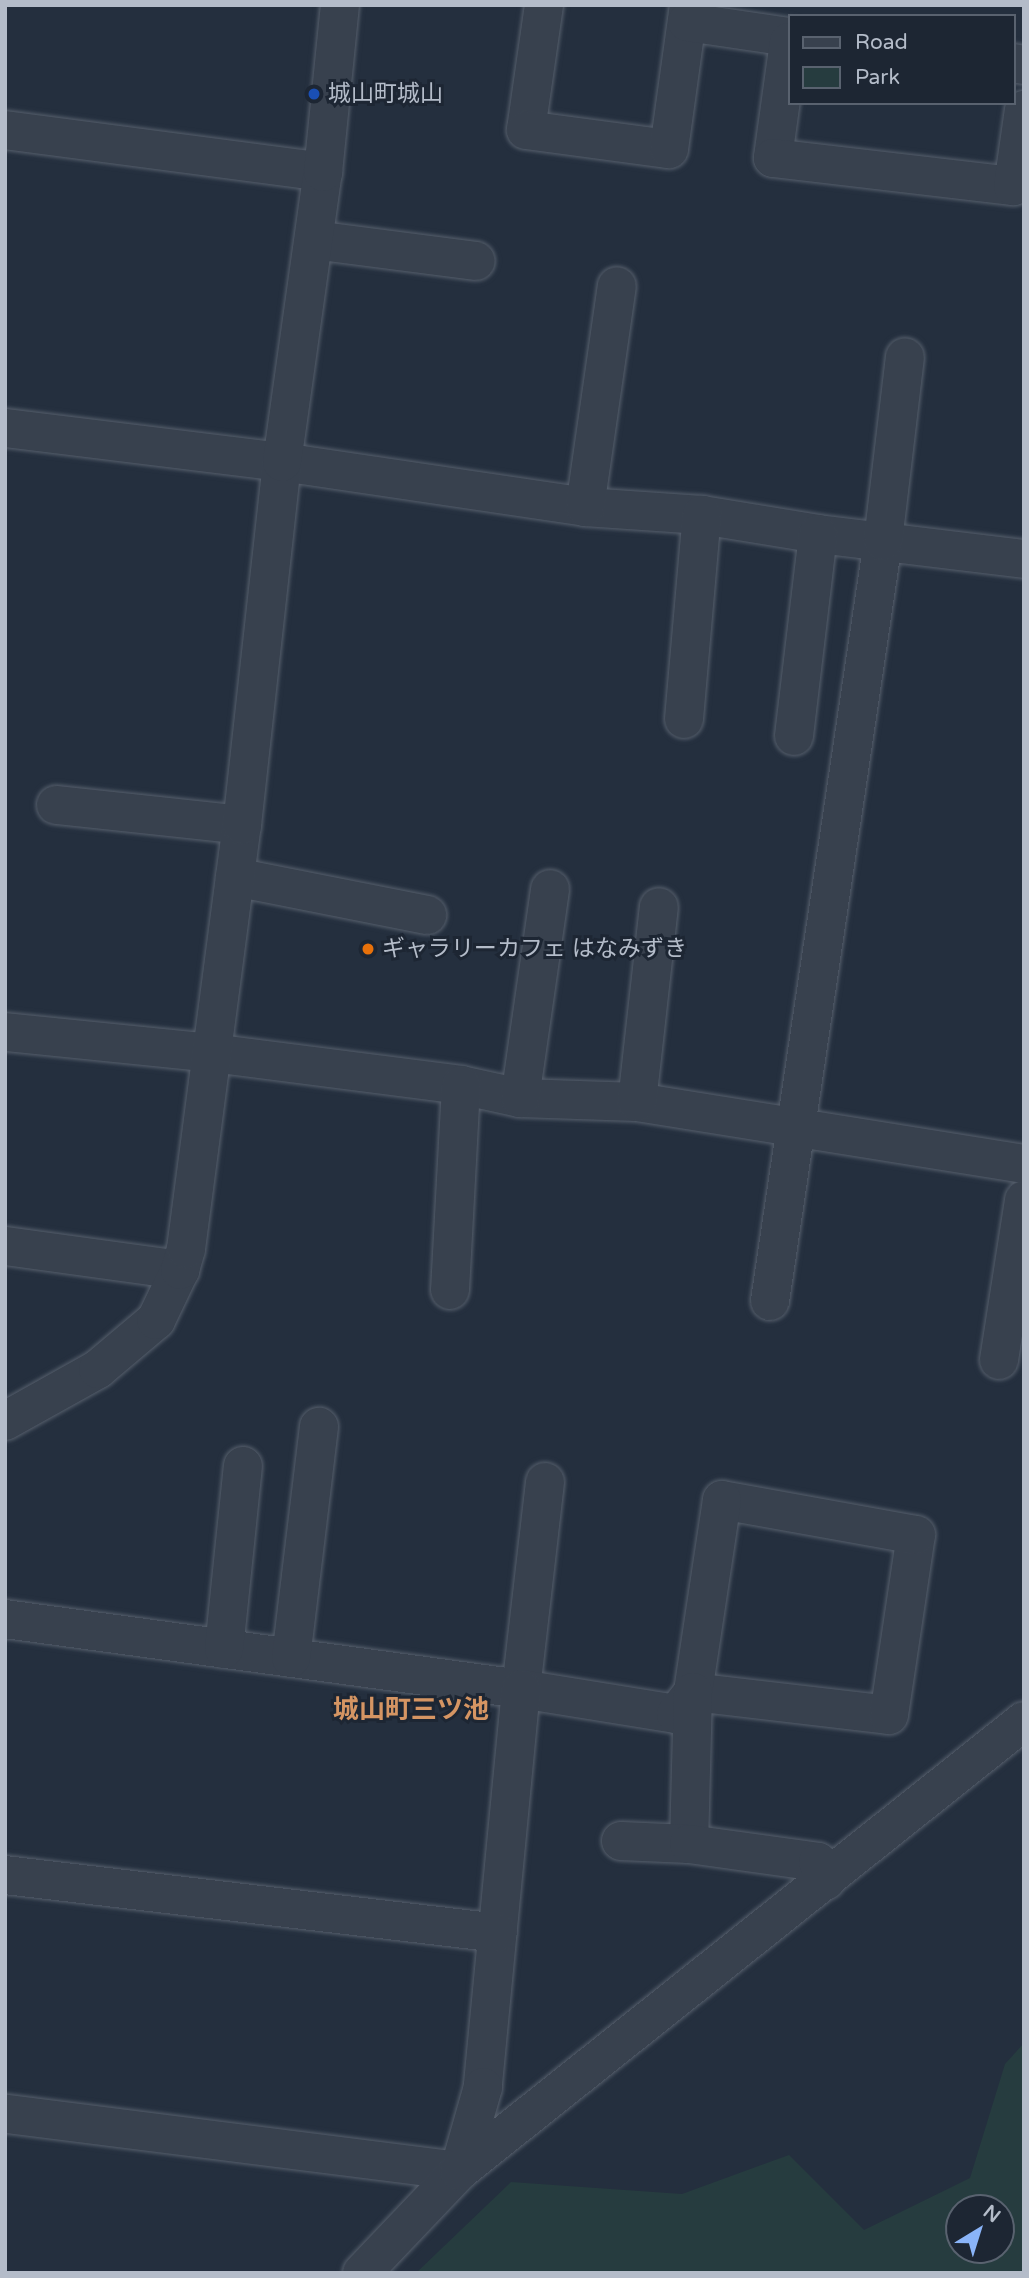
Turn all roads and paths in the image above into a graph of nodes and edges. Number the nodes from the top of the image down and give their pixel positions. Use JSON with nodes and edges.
{"nodes":[{"id":1,"x":544,"y":5,"type":"edge"},
{"id":2,"x":330,"y":10,"type":"edge"},
{"id":3,"x":688,"y":13,"type":"edge"},
{"id":4,"x":788,"y":39,"type":"edge"},
{"id":5,"x":788,"y":46,"type":"edge"},
{"id":6,"x":1024,"y":110,"type":"edge"},
{"id":7,"x":5,"y":130,"type":"edge"},
{"id":8,"x":323,"y":172,"type":"junction"},
{"id":9,"x":314,"y":240,"type":"junction"},
{"id":10,"x":476,"y":261,"type":"dead end"},
{"id":11,"x":617,"y":286,"type":"dead end"},
{"id":12,"x":905,"y":358,"type":"dead end"},
{"id":13,"x":5,"y":428,"type":"edge"},
{"id":14,"x":282,"y":462,"type":"junction"},
{"id":15,"x":585,"y":507,"type":"junction"},
{"id":16,"x":702,"y":515,"type":"junction"},
{"id":17,"x":818,"y":534,"type":"junction"},
{"id":18,"x":883,"y":541,"type":"junction"},
{"id":19,"x":1024,"y":559,"type":"edge"},
{"id":20,"x":684,"y":719,"type":"dead end"},
{"id":21,"x":794,"y":736,"type":"dead end"},
{"id":22,"x":56,"y":805,"type":"dead end"},
{"id":23,"x":242,"y":825,"type":"junction"},
{"id":24,"x":235,"y":877,"type":"junction"},
{"id":25,"x":550,"y":889,"type":"dead end"},
{"id":26,"x":659,"y":907,"type":"dead end"},
{"id":27,"x":426,"y":915,"type":"dead end"},
{"id":28,"x":5,"y":1032,"type":"edge"},
{"id":29,"x":212,"y":1053,"type":"junction"},
{"id":30,"x":461,"y":1085,"type":"junction"},
{"id":31,"x":520,"y":1098,"type":"junction"},
{"id":32,"x":637,"y":1102,"type":"junction"},
{"id":33,"x":796,"y":1129,"type":"junction"},
{"id":34,"x":1024,"y":1164,"type":"edge"},
{"id":35,"x":1024,"y":1200,"type":"edge"},
{"id":36,"x":5,"y":1246,"type":"edge"},
{"id":37,"x":180,"y":1270,"type":"junction"},
{"id":38,"x":450,"y":1290,"type":"dead end"},
{"id":39,"x":770,"y":1301,"type":"dead end"},
{"id":40,"x":999,"y":1360,"type":"dead end"},
{"id":41,"x":5,"y":1421,"type":"edge"},
{"id":42,"x":318,"y":1427,"type":"dead end"},
{"id":43,"x":243,"y":1466,"type":"dead end"},
{"id":44,"x":545,"y":1482,"type":"dead end"},
{"id":45,"x":5,"y":1619,"type":"edge"},
{"id":46,"x":224,"y":1649,"type":"junction"},
{"id":47,"x":291,"y":1658,"type":"junction"},
{"id":48,"x":521,"y":1689,"type":"junction"},
{"id":49,"x":693,"y":1692,"type":"junction"},
{"id":50,"x":1024,"y":1721,"type":"edge"},
{"id":51,"x":621,"y":1841,"type":"dead end"},
{"id":52,"x":689,"y":1844,"type":"junction"},
{"id":53,"x":5,"y":1875,"type":"edge"},
{"id":54,"x":826,"y":1880,"type":"junction"},
{"id":55,"x":499,"y":1933,"type":"junction"},
{"id":56,"x":5,"y":2114,"type":"edge"},
{"id":57,"x":459,"y":2171,"type":"junction"},
{"id":58,"x":362,"y":2273,"type":"edge"}],
"edges":[{"from":1,"to":3,"type":"street"},
{"from":2,"to":8,"type":"street"},
{"from":3,"to":4,"type":"street"},
{"from":5,"to":6,"type":"street"},
{"from":7,"to":8,"type":"street"},
{"from":8,"to":9,"type":"street"},
{"from":9,"to":10,"type":"street"},
{"from":9,"to":14,"type":"street"},
{"from":11,"to":15,"type":"street"},
{"from":12,"to":18,"type":"street"},
{"from":13,"to":14,"type":"street"},
{"from":14,"to":15,"type":"street"},
{"from":14,"to":23,"type":"street"},
{"from":15,"to":16,"type":"street"},
{"from":16,"to":17,"type":"street"},
{"from":16,"to":20,"type":"street"},
{"from":17,"to":18,"type":"street"},
{"from":17,"to":21,"type":"street"},
{"from":18,"to":19,"type":"street"},
{"from":18,"to":33,"type":"street"},
{"from":22,"to":23,"type":"street"},
{"from":23,"to":24,"type":"street"},
{"from":24,"to":27,"type":"street"},
{"from":24,"to":29,"type":"street"},
{"from":25,"to":31,"type":"street"},
{"from":26,"to":32,"type":"street"},
{"from":28,"to":29,"type":"street"},
{"from":29,"to":30,"type":"street"},
{"from":29,"to":37,"type":"street"},
{"from":30,"to":31,"type":"street"},
{"from":30,"to":38,"type":"street"},
{"from":31,"to":32,"type":"street"},
{"from":32,"to":33,"type":"street"},
{"from":33,"to":34,"type":"street"},
{"from":33,"to":39,"type":"street"},
{"from":35,"to":40,"type":"street"},
{"from":36,"to":37,"type":"street"},
{"from":37,"to":41,"type":"street"},
{"from":42,"to":47,"type":"street"},
{"from":43,"to":46,"type":"street"},
{"from":44,"to":48,"type":"street"},
{"from":45,"to":46,"type":"street"},
{"from":46,"to":47,"type":"street"},
{"from":47,"to":48,"type":"street"},
{"from":48,"to":49,"type":"street"},
{"from":48,"to":55,"type":"street"},
{"from":49,"to":49,"type":"street"},
{"from":49,"to":52,"type":"street"},
{"from":50,"to":54,"type":"street"},
{"from":51,"to":52,"type":"street"},
{"from":52,"to":54,"type":"street"},
{"from":53,"to":55,"type":"street"},
{"from":54,"to":57,"type":"street"},
{"from":55,"to":57,"type":"street"},
{"from":56,"to":57,"type":"street"},
{"from":57,"to":58,"type":"street"}]}
